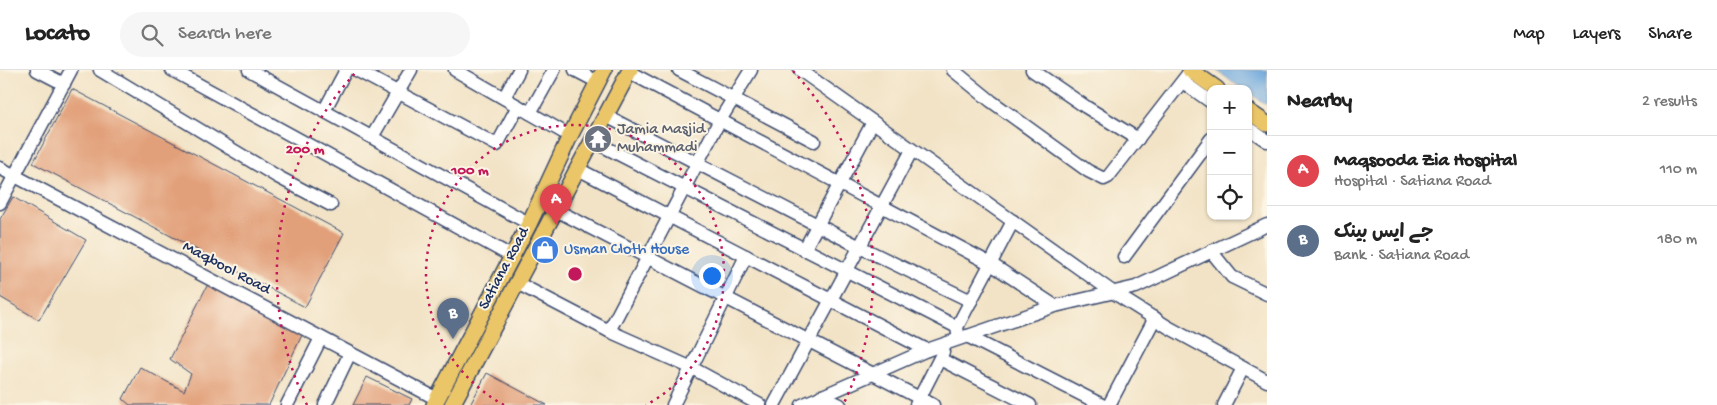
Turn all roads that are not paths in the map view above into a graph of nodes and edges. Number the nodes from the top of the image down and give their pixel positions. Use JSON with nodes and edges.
{"nodes":[{"id":1,"x":37,"y":70,"type":"edge"},
{"id":2,"x":71,"y":70,"type":"edge"},
{"id":3,"x":100,"y":70,"type":"edge"},
{"id":4,"x":172,"y":70,"type":"edge"},
{"id":5,"x":249,"y":70,"type":"edge"},
{"id":6,"x":346,"y":70,"type":"edge"},
{"id":7,"x":356,"y":70,"type":"edge"},
{"id":8,"x":411,"y":70,"type":"edge"},
{"id":9,"x":519,"y":70,"type":"edge"},
{"id":10,"x":554,"y":70,"type":"edge"},
{"id":11,"x":574,"y":70,"type":"edge"},
{"id":12,"x":679,"y":70,"type":"edge"},
{"id":13,"x":750,"y":70,"type":"edge"},
{"id":14,"x":800,"y":70,"type":"edge"},
{"id":15,"x":953,"y":70,"type":"edge"},
{"id":16,"x":1032,"y":70,"type":"edge"},
{"id":17,"x":630,"y":71,"type":"edge"},
{"id":18,"x":464,"y":72,"type":"edge"},
{"id":19,"x":1188,"y":73,"type":"edge"},
{"id":20,"x":601,"y":76,"type":"edge"},
{"id":21,"x":64,"y":84,"type":"junction"},
{"id":22,"x":1210,"y":85,"type":"edge"},
{"id":23,"x":398,"y":92,"type":"junction"},
{"id":24,"x":1207,"y":97,"type":"edge"},
{"id":25,"x":504,"y":98,"type":"junction"},
{"id":26,"x":734,"y":98,"type":"junction"},
{"id":27,"x":518,"y":106,"type":"junction"},
{"id":28,"x":324,"y":111,"type":"junction"},
{"id":29,"x":530,"y":113,"type":"junction"},
{"id":30,"x":1252,"y":114,"type":"edge"},
{"id":31,"x":606,"y":116,"type":"junction"},
{"id":32,"x":720,"y":120,"type":"junction"},
{"id":33,"x":873,"y":122,"type":"junction"},
{"id":34,"x":1267,"y":124,"type":"edge"},
{"id":35,"x":1251,"y":130,"type":"edge"},
{"id":36,"x":570,"y":136,"type":"junction"},
{"id":37,"x":372,"y":137,"type":"junction"},
{"id":38,"x":1138,"y":139,"type":"junction"},
{"id":39,"x":593,"y":141,"type":"junction"},
{"id":40,"x":814,"y":141,"type":"dead end"},
{"id":41,"x":1267,"y":141,"type":"edge"},
{"id":42,"x":1207,"y":144,"type":"edge"},
{"id":43,"x":912,"y":150,"type":"junction"},
{"id":44,"x":698,"y":163,"type":"junction"},
{"id":45,"x":0,"y":168,"type":"edge"},
{"id":46,"x":578,"y":168,"type":"junction"},
{"id":47,"x":14,"y":176,"type":"junction"},
{"id":48,"x":839,"y":184,"type":"junction"},
{"id":49,"x":684,"y":188,"type":"junction"},
{"id":50,"x":0,"y":203,"type":"edge"},
{"id":51,"x":332,"y":205,"type":"dead end"},
{"id":52,"x":882,"y":206,"type":"junction"},
{"id":53,"x":556,"y":210,"type":"junction"},
{"id":54,"x":669,"y":216,"type":"junction"},
{"id":55,"x":1013,"y":221,"type":"junction"},
{"id":56,"x":530,"y":224,"type":"junction"},
{"id":57,"x":818,"y":225,"type":"junction"},
{"id":58,"x":1267,"y":225,"type":"edge"},
{"id":59,"x":860,"y":247,"type":"junction"},
{"id":60,"x":804,"y":250,"type":"junction"},
{"id":61,"x":1211,"y":251,"type":"junction"},
{"id":62,"x":746,"y":256,"type":"junction"},
{"id":63,"x":513,"y":257,"type":"junction"},
{"id":64,"x":648,"y":257,"type":"junction"},
{"id":65,"x":1124,"y":257,"type":"dead end"},
{"id":66,"x":991,"y":264,"type":"junction"},
{"id":67,"x":846,"y":272,"type":"junction"},
{"id":68,"x":517,"y":283,"type":"junction"},
{"id":69,"x":1114,"y":293,"type":"junction"},
{"id":70,"x":1267,"y":294,"type":"edge"},
{"id":71,"x":726,"y":298,"type":"junction"},
{"id":72,"x":831,"y":300,"type":"junction"},
{"id":73,"x":971,"y":301,"type":"junction"},
{"id":74,"x":1055,"y":306,"type":"junction"},
{"id":75,"x":1155,"y":318,"type":"junction"},
{"id":76,"x":609,"y":331,"type":"junction"},
{"id":77,"x":961,"y":334,"type":"junction"},
{"id":78,"x":322,"y":338,"type":"junction"},
{"id":79,"x":809,"y":341,"type":"junction"},
{"id":80,"x":947,"y":343,"type":"junction"},
{"id":81,"x":927,"y":350,"type":"junction"},
{"id":82,"x":350,"y":353,"type":"junction"},
{"id":83,"x":940,"y":359,"type":"junction"},
{"id":84,"x":692,"y":368,"type":"junction"},
{"id":85,"x":1243,"y":368,"type":"junction"},
{"id":86,"x":871,"y":373,"type":"junction"},
{"id":87,"x":1267,"y":381,"type":"edge"},
{"id":88,"x":821,"y":396,"type":"junction"},
{"id":89,"x":435,"y":402,"type":"edge"},
{"id":90,"x":918,"y":402,"type":"edge"},
{"id":91,"x":1028,"y":404,"type":"edge"},
{"id":92,"x":287,"y":405,"type":"edge"},
{"id":93,"x":325,"y":405,"type":"edge"},
{"id":94,"x":452,"y":405,"type":"edge"},
{"id":95,"x":673,"y":405,"type":"edge"},
{"id":96,"x":760,"y":405,"type":"edge"},
{"id":97,"x":774,"y":405,"type":"edge"},
{"id":98,"x":802,"y":405,"type":"edge"},
{"id":99,"x":840,"y":405,"type":"edge"},
{"id":100,"x":933,"y":405,"type":"edge"},
{"id":101,"x":1102,"y":405,"type":"edge"},
{"id":102,"x":1108,"y":405,"type":"edge"},
{"id":103,"x":1224,"y":405,"type":"edge"}],
"edges":[{"from":1,"to":21,"type":"street"},
{"from":2,"to":21,"type":"street"},
{"from":3,"to":51,"type":"street"},
{"from":4,"to":63,"type":"street"},
{"from":5,"to":28,"type":"street"},
{"from":6,"to":28,"type":"street"},
{"from":7,"to":23,"type":"street"},
{"from":8,"to":23,"type":"street"},
{"from":9,"to":25,"type":"street"},
{"from":10,"to":29,"type":"street"},
{"from":11,"to":20,"type":"street"},
{"from":12,"to":26,"type":"street"},
{"from":13,"to":26,"type":"street"},
{"from":14,"to":33,"type":"street"},
{"from":15,"to":38,"type":"street"},
{"from":16,"to":38,"type":"street"},
{"from":17,"to":31,"type":"main road","name":"Satiana Road"},
{"from":17,"to":32,"type":"street"},
{"from":18,"to":25,"type":"street"},
{"from":19,"to":22,"type":"main road"},
{"from":19,"to":24,"type":"street"},
{"from":19,"to":38,"type":"street"},
{"from":20,"to":36,"type":"main road","name":"Satiana Road"},
{"from":21,"to":47,"type":"street"},
{"from":23,"to":27,"type":"street"},
{"from":23,"to":37,"type":"street"},
{"from":25,"to":27,"type":"street"},
{"from":26,"to":32,"type":"street"},
{"from":26,"to":40,"type":"street"},
{"from":27,"to":29,"type":"street"},
{"from":28,"to":37,"type":"street"},
{"from":29,"to":36,"type":"street"},
{"from":30,"to":34,"type":"main road"},
{"from":31,"to":39,"type":"main road","name":"Satiana Road"},
{"from":31,"to":44,"type":"street"},
{"from":32,"to":44,"type":"street"},
{"from":32,"to":48,"type":"street"},
{"from":33,"to":43,"type":"street"},
{"from":33,"to":48,"type":"street"},
{"from":35,"to":41,"type":"street"},
{"from":36,"to":56,"type":"main road","name":"Satiana Road"},
{"from":37,"to":56,"type":"street"},
{"from":39,"to":46,"type":"main road","name":"Satiana Road"},
{"from":39,"to":49,"type":"street"},
{"from":42,"to":65,"type":"street"},
{"from":43,"to":52,"type":"street"},
{"from":43,"to":55,"type":"street"},
{"from":44,"to":49,"type":"street"},
{"from":44,"to":57,"type":"street"},
{"from":45,"to":47,"type":"street","name":"Maqbool Road"},
{"from":46,"to":53,"type":"main road","name":"Satiana Road"},
{"from":46,"to":54,"type":"street"},
{"from":47,"to":50,"type":"street"},
{"from":47,"to":78,"type":"street","name":"Maqbool Road"},
{"from":48,"to":52,"type":"street"},
{"from":48,"to":57,"type":"street"},
{"from":49,"to":54,"type":"street"},
{"from":49,"to":60,"type":"street"},
{"from":52,"to":59,"type":"street"},
{"from":52,"to":66,"type":"street"},
{"from":53,"to":64,"type":"street"},
{"from":53,"to":68,"type":"main road","name":"Satiana Road"},
{"from":54,"to":62,"type":"street"},
{"from":54,"to":64,"type":"street"},
{"from":55,"to":66,"type":"street"},
{"from":55,"to":69,"type":"street"},
{"from":56,"to":63,"type":"main road","name":"Satiana Road"},
{"from":57,"to":59,"type":"street"},
{"from":57,"to":60,"type":"street"},
{"from":58,"to":61,"type":"street"},
{"from":59,"to":67,"type":"street"},
{"from":59,"to":73,"type":"street"},
{"from":60,"to":67,"type":"street"},
{"from":61,"to":69,"type":"street"},
{"from":61,"to":70,"type":"street"},
{"from":62,"to":71,"type":"street"},
{"from":62,"to":72,"type":"street"},
{"from":63,"to":89,"type":"main road","name":"Satiana Road"},
{"from":64,"to":71,"type":"street"},
{"from":64,"to":76,"type":"street"},
{"from":66,"to":73,"type":"street"},
{"from":66,"to":74,"type":"street"},
{"from":67,"to":72,"type":"street"},
{"from":67,"to":77,"type":"street"},
{"from":68,"to":76,"type":"street"},
{"from":68,"to":94,"type":"main road","name":"Satiana Road"},
{"from":69,"to":74,"type":"street"},
{"from":69,"to":75,"type":"street"},
{"from":71,"to":79,"type":"street"},
{"from":71,"to":84,"type":"street"},
{"from":72,"to":79,"type":"street"},
{"from":72,"to":81,"type":"street"},
{"from":73,"to":77,"type":"street"},
{"from":74,"to":77,"type":"street"},
{"from":75,"to":85,"type":"street"},
{"from":75,"to":102,"type":"street"},
{"from":76,"to":84,"type":"street"},
{"from":77,"to":80,"type":"street"},
{"from":77,"to":101,"type":"street"},
{"from":78,"to":82,"type":"street","name":"Maqbool Road"},
{"from":78,"to":92,"type":"street"},
{"from":79,"to":86,"type":"street"},
{"from":79,"to":97,"type":"street"},
{"from":80,"to":81,"type":"street"},
{"from":80,"to":83,"type":"street"},
{"from":81,"to":86,"type":"street"},
{"from":82,"to":89,"type":"street","name":"Maqbool Road"},
{"from":82,"to":93,"type":"street"},
{"from":83,"to":90,"type":"street"},
{"from":83,"to":91,"type":"street"},
{"from":84,"to":95,"type":"street"},
{"from":84,"to":96,"type":"street"},
{"from":85,"to":87,"type":"street"},
{"from":85,"to":103,"type":"street"},
{"from":86,"to":88,"type":"street"},
{"from":86,"to":90,"type":"street"},
{"from":88,"to":98,"type":"street"},
{"from":88,"to":99,"type":"street"},
{"from":90,"to":100,"type":"street"}]}
